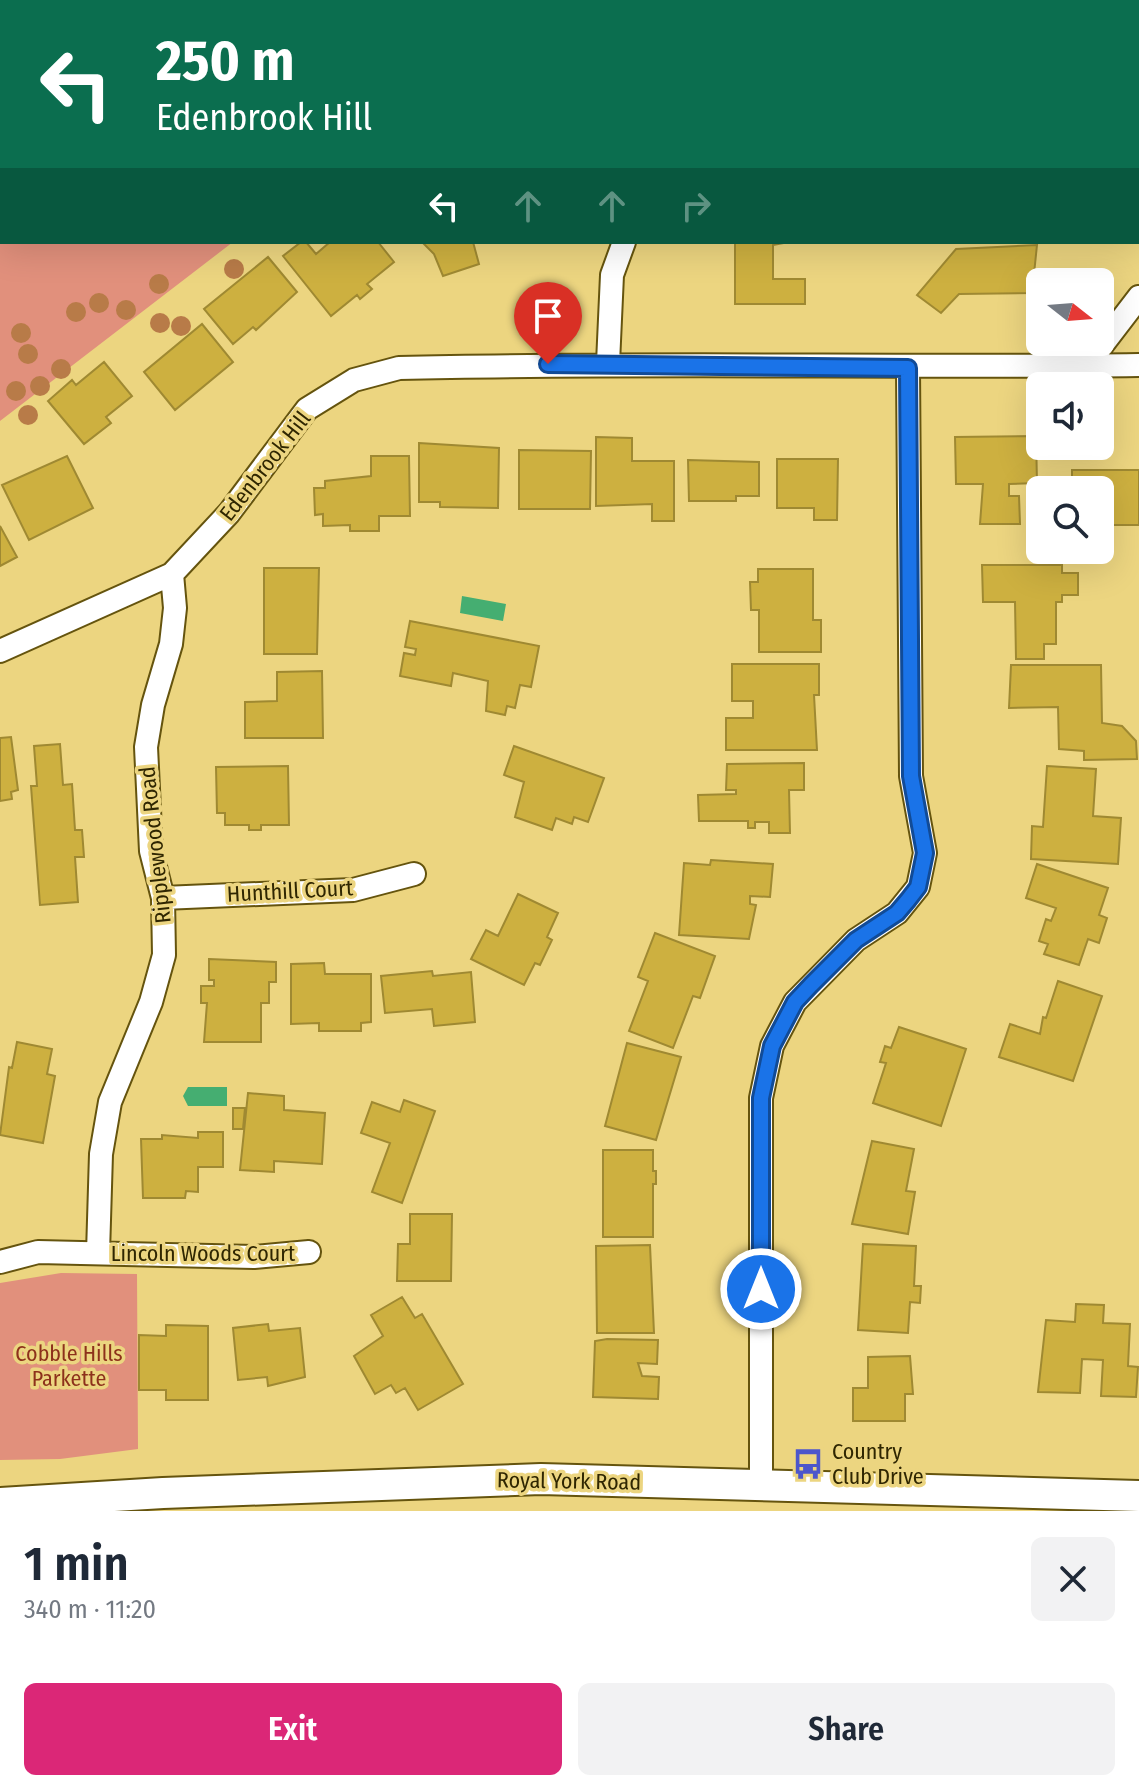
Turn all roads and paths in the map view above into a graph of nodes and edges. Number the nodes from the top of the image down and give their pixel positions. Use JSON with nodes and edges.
{"nodes":[{"id":1,"x":623,"y":244,"type":"edge"},
{"id":2,"x":1139,"y":297,"type":"edge"},
{"id":3,"x":608,"y":363,"type":"junction"},
{"id":4,"x":1139,"y":365,"type":"edge"},
{"id":5,"x":1086,"y":366,"type":"junction"},
{"id":6,"x":908,"y":368,"type":"junction"},
{"id":7,"x":172,"y":574,"type":"junction"},
{"id":8,"x":0,"y":651,"type":"edge"},
{"id":9,"x":414,"y":874,"type":"dead end"},
{"id":10,"x":163,"y":898,"type":"junction"},
{"id":11,"x":309,"y":1252,"type":"dead end"},
{"id":12,"x":98,"y":1253,"type":"junction"},
{"id":13,"x":0,"y":1262,"type":"edge"},
{"id":14,"x":761,"y":1485,"type":"junction"},
{"id":15,"x":1139,"y":1496,"type":"edge"},
{"id":16,"x":0,"y":1503,"type":"edge"}],
"edges":[{"from":1,"to":3,"type":"street"},
{"from":2,"to":5,"type":"street"},
{"from":3,"to":6,"type":"street","name":"Edenbrook Hill"},
{"from":3,"to":7,"type":"street","name":"Edenbrook Hill"},
{"from":4,"to":5,"type":"street","name":"Edenbrook Hill"},
{"from":5,"to":6,"type":"street","name":"Edenbrook Hill"},
{"from":6,"to":14,"type":"street"},
{"from":7,"to":8,"type":"street","name":"Edenbrook Hill"},
{"from":7,"to":10,"type":"street","name":"Ripplewood Road"},
{"from":9,"to":10,"type":"street","name":"Hunthill Court"},
{"from":10,"to":12,"type":"street","name":"Ripplewood Road"},
{"from":11,"to":12,"type":"street","name":"Lincoln Woods Court"},
{"from":12,"to":13,"type":"street","name":"Lincoln Woods Court"},
{"from":14,"to":15,"type":"main road","name":"Royal York Road"},
{"from":14,"to":16,"type":"main road","name":"Royal York Road"}]}
